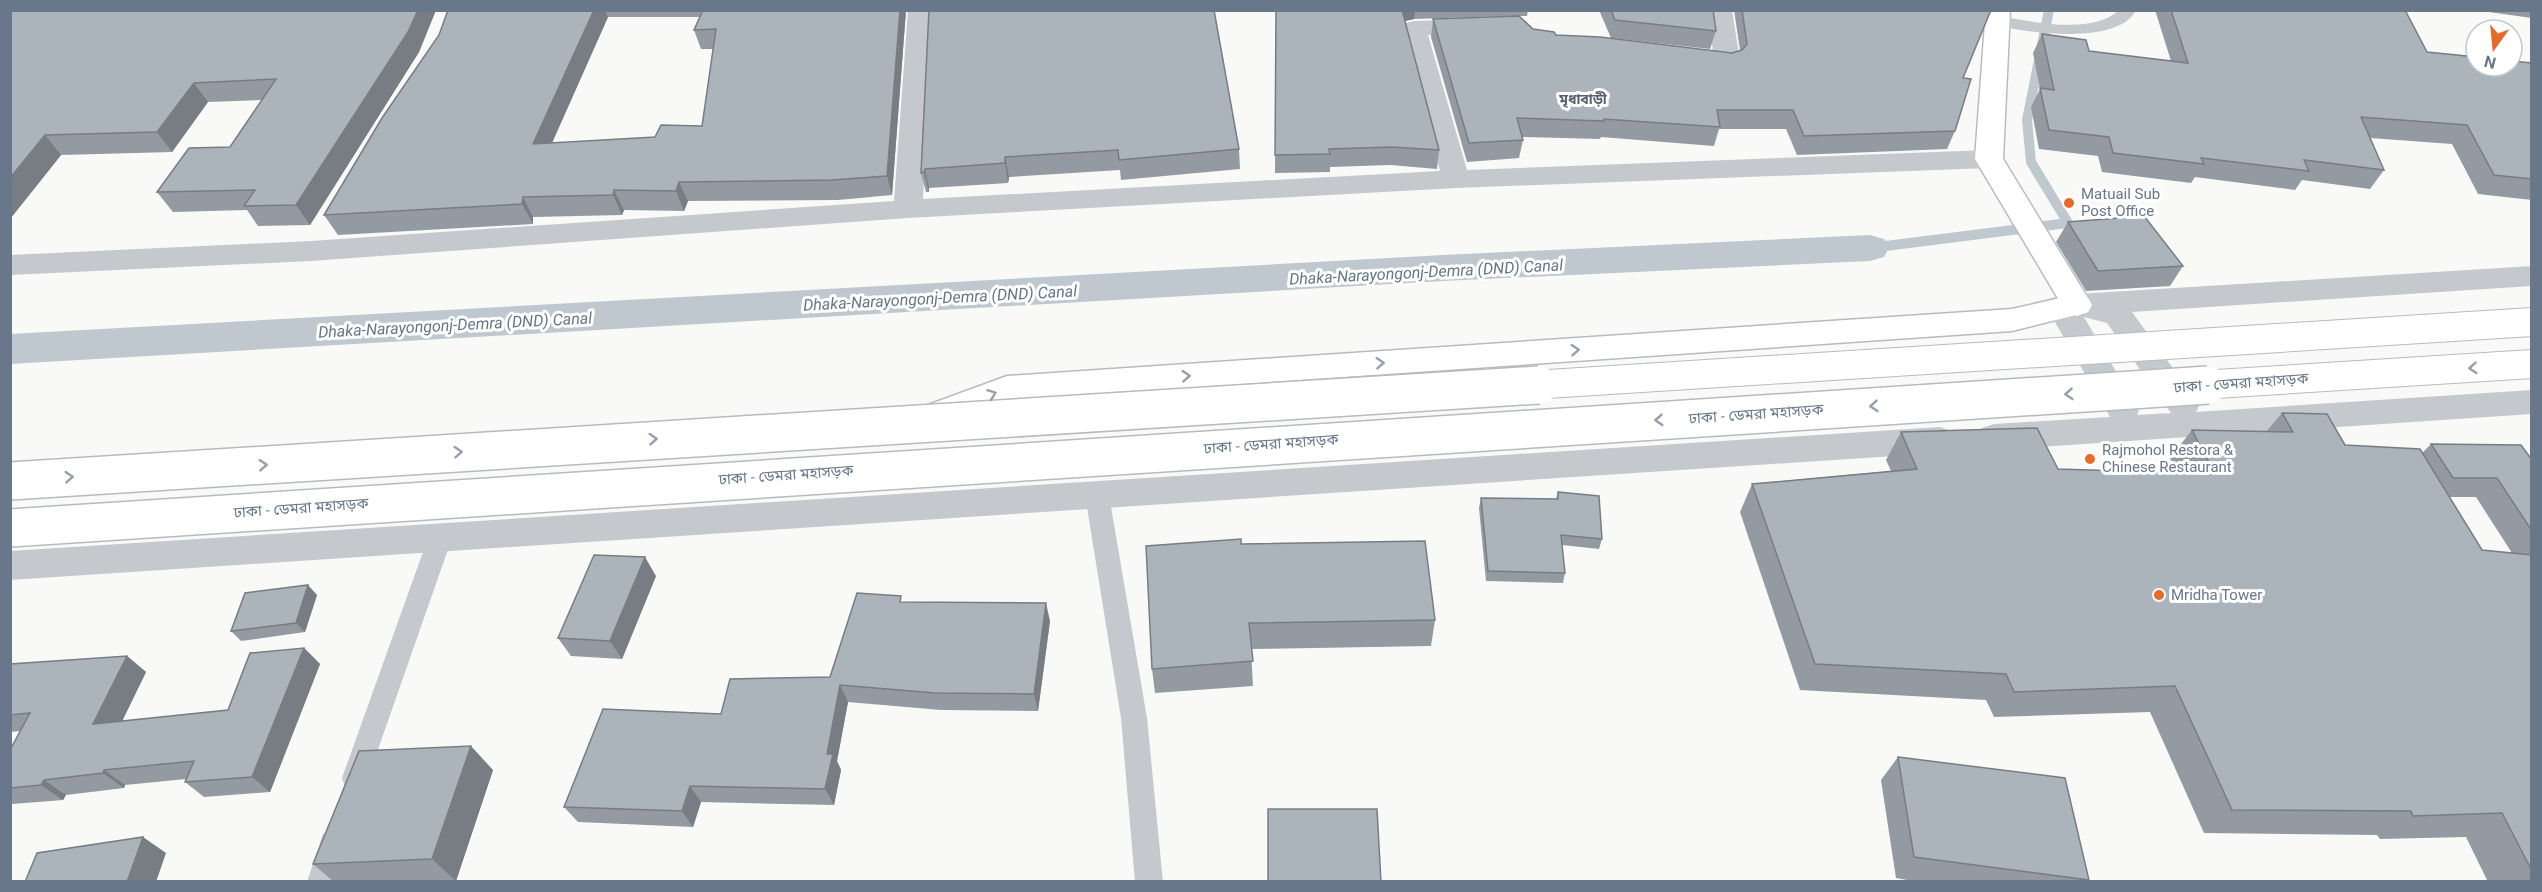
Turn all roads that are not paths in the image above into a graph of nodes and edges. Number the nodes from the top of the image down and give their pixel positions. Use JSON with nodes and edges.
{"nodes":[{"id":1,"x":920,"y":10,"type":"edge"},
{"id":2,"x":1720,"y":10,"type":"edge"},
{"id":3,"x":2128,"y":10,"type":"edge"},
{"id":4,"x":2001,"y":18,"type":"edge"},
{"id":5,"x":1411,"y":20,"type":"edge"},
{"id":6,"x":1501,"y":25,"type":"edge"},
{"id":7,"x":1668,"y":54,"type":"edge"},
{"id":8,"x":1995,"y":169,"type":"junction"},
{"id":9,"x":1456,"y":179,"type":"junction"},
{"id":10,"x":908,"y":208,"type":"junction"},
{"id":11,"x":328,"y":223,"type":"edge"},
{"id":12,"x":311,"y":251,"type":"junction"},
{"id":13,"x":10,"y":265,"type":"edge"},
{"id":14,"x":2532,"y":276,"type":"edge"},
{"id":15,"x":2070,"y":293,"type":"junction"},
{"id":16,"x":2532,"y":322,"type":"edge"},
{"id":17,"x":2532,"y":364,"type":"edge"},
{"id":18,"x":2532,"y":402,"type":"edge"},
{"id":19,"x":918,"y":422,"type":"junction"},
{"id":20,"x":2195,"y":424,"type":"junction"},
{"id":21,"x":2134,"y":428,"type":"junction"},
{"id":22,"x":10,"y":481,"type":"edge"},
{"id":23,"x":1097,"y":495,"type":"junction"},
{"id":24,"x":10,"y":528,"type":"edge"},
{"id":25,"x":440,"y":538,"type":"junction"},
{"id":26,"x":10,"y":566,"type":"edge"},
{"id":27,"x":321,"y":882,"type":"edge"},
{"id":28,"x":1149,"y":882,"type":"edge"}],
"edges":[{"from":1,"to":10,"type":"street"},
{"from":2,"to":7,"type":"street"},
{"from":3,"to":4,"type":"lane"},
{"from":4,"to":8,"type":"main road"},
{"from":5,"to":6,"type":"street"},
{"from":5,"to":9,"type":"street"},
{"from":8,"to":9,"type":"street"},
{"from":8,"to":15,"type":"main road"},
{"from":9,"to":10,"type":"street"},
{"from":10,"to":12,"type":"street"},
{"from":11,"to":12,"type":"street"},
{"from":12,"to":13,"type":"street"},
{"from":14,"to":15,"type":"street"},
{"from":19,"to":15,"type":"main road","one_way":true},
{"from":15,"to":20,"type":"street"},
{"from":15,"to":21,"type":"street"},
{"from":16,"to":19,"type":"main road","bridge":true},
{"from":17,"to":24,"type":"main road","name":"ঢাকা - ডেমরা মহাসড়ক","one_way":true,"bridge":true},
{"from":18,"to":20,"type":"street"},
{"from":22,"to":19,"type":"main road","one_way":true,"bridge":true},
{"from":20,"to":21,"type":"street"},
{"from":21,"to":23,"type":"street"},
{"from":23,"to":25,"type":"street"},
{"from":23,"to":28,"type":"lane"},
{"from":25,"to":26,"type":"street"},
{"from":25,"to":27,"type":"lane"}]}
